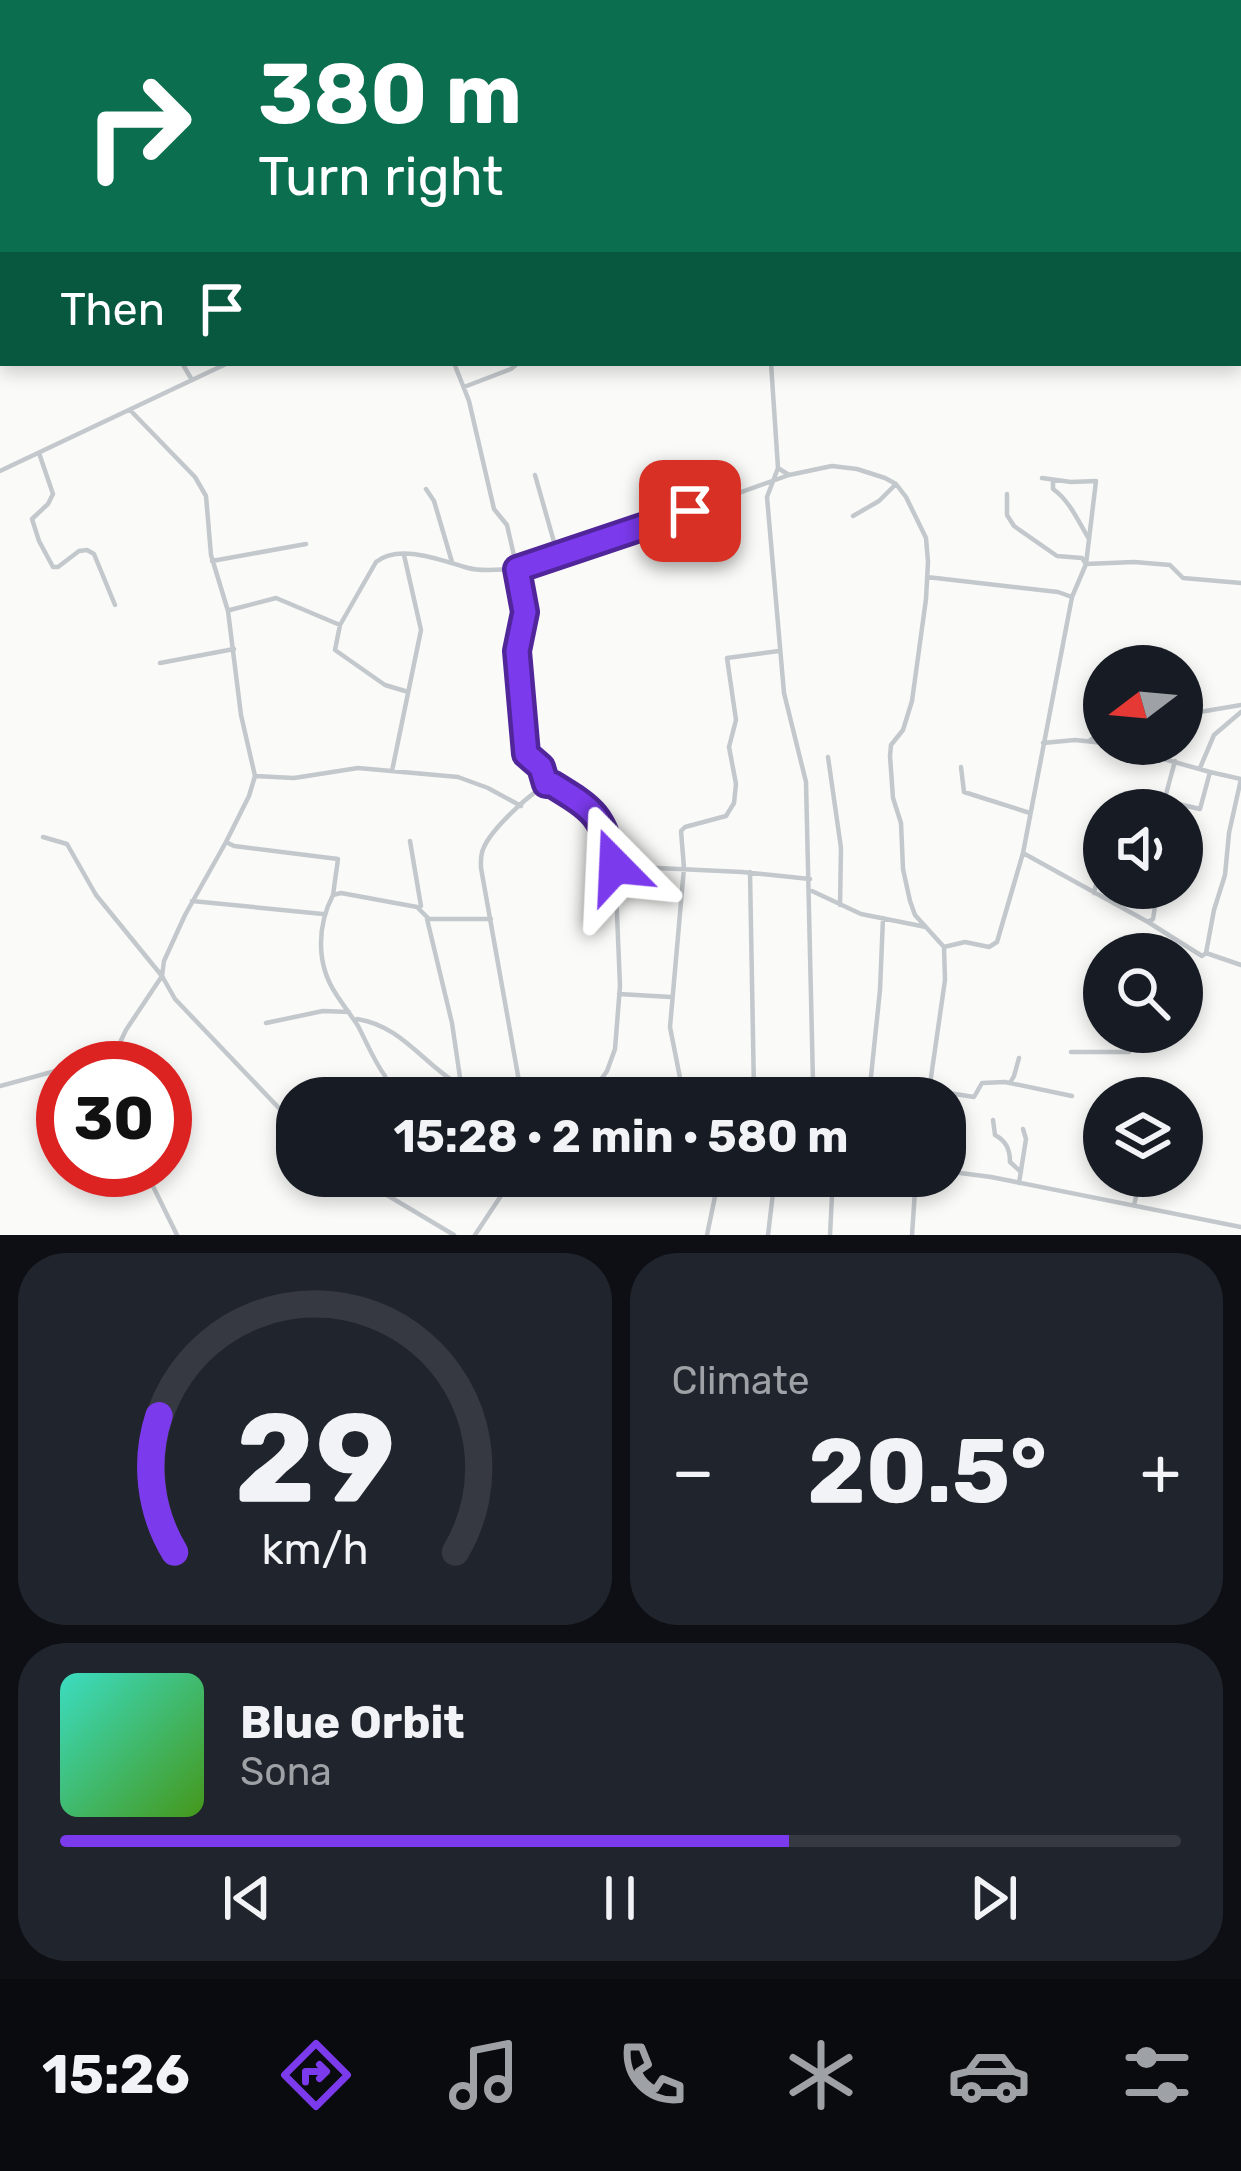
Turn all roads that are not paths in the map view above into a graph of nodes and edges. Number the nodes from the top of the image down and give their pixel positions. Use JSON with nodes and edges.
{"nodes":[{"id":1,"x":184,"y":366,"type":"edge"},
{"id":2,"x":222,"y":366,"type":"edge"},
{"id":3,"x":455,"y":366,"type":"edge"},
{"id":4,"x":514,"y":366,"type":"edge"},
{"id":5,"x":771,"y":366,"type":"edge"},
{"id":6,"x":192,"y":380,"type":"junction"},
{"id":7,"x":464,"y":387,"type":"junction"},
{"id":8,"x":130,"y":410,"type":"junction"},
{"id":9,"x":38,"y":453,"type":"junction"},
{"id":10,"x":778,"y":468,"type":"junction"},
{"id":11,"x":0,"y":471,"type":"edge"},
{"id":12,"x":535,"y":475,"type":"dead end"},
{"id":13,"x":789,"y":475,"type":"junction"},
{"id":14,"x":1042,"y":478,"type":"dead end"},
{"id":15,"x":1052,"y":480,"type":"junction"},
{"id":16,"x":772,"y":482,"type":"junction"},
{"id":17,"x":896,"y":484,"type":"junction"},
{"id":18,"x":425,"y":489,"type":"dead end"},
{"id":19,"x":1007,"y":494,"type":"dead end"},
{"id":20,"x":853,"y":516,"type":"dead end"},
{"id":21,"x":1089,"y":539,"type":"junction"},
{"id":22,"x":307,"y":544,"type":"dead end"},
{"id":23,"x":404,"y":555,"type":"junction"},
{"id":24,"x":558,"y":556,"type":"junction"},
{"id":25,"x":212,"y":561,"type":"junction"},
{"id":26,"x":452,"y":562,"type":"junction"},
{"id":27,"x":1086,"y":564,"type":"junction"},
{"id":28,"x":517,"y":569,"type":"junction"},
{"id":29,"x":927,"y":577,"type":"junction"},
{"id":30,"x":1241,"y":583,"type":"edge"},
{"id":31,"x":1072,"y":597,"type":"junction"},
{"id":32,"x":116,"y":605,"type":"dead end"},
{"id":33,"x":228,"y":611,"type":"junction"},
{"id":34,"x":340,"y":625,"type":"junction"},
{"id":35,"x":234,"y":649,"type":"junction"},
{"id":36,"x":779,"y":651,"type":"junction"},
{"id":37,"x":160,"y":664,"type":"dead end"},
{"id":38,"x":407,"y":692,"type":"junction"},
{"id":39,"x":1241,"y":709,"type":"edge"},
{"id":40,"x":1203,"y":713,"type":"edge"},
{"id":41,"x":1083,"y":741,"type":"edge"},
{"id":42,"x":1043,"y":743,"type":"junction"},
{"id":43,"x":828,"y":757,"type":"dead end"},
{"id":44,"x":1189,"y":765,"type":"edge"},
{"id":45,"x":961,"y":767,"type":"dead end"},
{"id":46,"x":1200,"y":768,"type":"junction"},
{"id":47,"x":392,"y":771,"type":"junction"},
{"id":48,"x":1210,"y":772,"type":"junction"},
{"id":49,"x":255,"y":776,"type":"junction"},
{"id":50,"x":1241,"y":779,"type":"edge"},
{"id":51,"x":546,"y":784,"type":"junction"},
{"id":52,"x":1203,"y":798,"type":"edge"},
{"id":53,"x":520,"y":806,"type":"junction"},
{"id":54,"x":1030,"y":813,"type":"junction"},
{"id":55,"x":43,"y":837,"type":"dead end"},
{"id":56,"x":410,"y":841,"type":"dead end"},
{"id":57,"x":226,"y":842,"type":"junction"},
{"id":58,"x":1023,"y":853,"type":"junction"},
{"id":59,"x":615,"y":866,"type":"junction"},
{"id":60,"x":684,"y":868,"type":"junction"},
{"id":61,"x":750,"y":872,"type":"junction"},
{"id":62,"x":810,"y":879,"type":"junction"},
{"id":63,"x":1083,"y":887,"type":"edge"},
{"id":64,"x":810,"y":891,"type":"junction"},
{"id":65,"x":333,"y":895,"type":"junction"},
{"id":66,"x":192,"y":901,"type":"junction"},
{"id":67,"x":840,"y":905,"type":"junction"},
{"id":68,"x":422,"y":909,"type":"junction"},
{"id":69,"x":1124,"y":909,"type":"edge"},
{"id":70,"x":1155,"y":909,"type":"edge"},
{"id":71,"x":323,"y":914,"type":"junction"},
{"id":72,"x":883,"y":918,"type":"junction"},
{"id":73,"x":427,"y":919,"type":"junction"},
{"id":74,"x":491,"y":919,"type":"junction"},
{"id":75,"x":1148,"y":922,"type":"junction"},
{"id":76,"x":926,"y":927,"type":"junction"},
{"id":77,"x":944,"y":947,"type":"junction"},
{"id":78,"x":1206,"y":953,"type":"junction"},
{"id":79,"x":1241,"y":965,"type":"edge"},
{"id":80,"x":162,"y":976,"type":"junction"},
{"id":81,"x":619,"y":994,"type":"junction"},
{"id":82,"x":671,"y":997,"type":"junction"},
{"id":83,"x":351,"y":1015,"type":"junction"},
{"id":84,"x":266,"y":1023,"type":"dead end"},
{"id":85,"x":1071,"y":1052,"type":"dead end"},
{"id":86,"x":1083,"y":1052,"type":"edge"},
{"id":87,"x":1019,"y":1058,"type":"dead end"},
{"id":88,"x":385,"y":1076,"type":"dead end"},
{"id":89,"x":446,"y":1077,"type":"edge"},
{"id":90,"x":460,"y":1077,"type":"edge"},
{"id":91,"x":518,"y":1077,"type":"edge"},
{"id":92,"x":601,"y":1077,"type":"edge"},
{"id":93,"x":679,"y":1077,"type":"edge"},
{"id":94,"x":752,"y":1077,"type":"edge"},
{"id":95,"x":812,"y":1077,"type":"edge"},
{"id":96,"x":871,"y":1077,"type":"edge"},
{"id":97,"x":932,"y":1077,"type":"edge"},
{"id":98,"x":1010,"y":1083,"type":"junction"},
{"id":99,"x":0,"y":1086,"type":"edge"},
{"id":100,"x":966,"y":1096,"type":"edge"},
{"id":101,"x":1072,"y":1096,"type":"dead end"},
{"id":102,"x":276,"y":1104,"type":"edge"},
{"id":103,"x":993,"y":1120,"type":"dead end"},
{"id":104,"x":1024,"y":1129,"type":"dead end"},
{"id":105,"x":1021,"y":1172,"type":"junction"},
{"id":106,"x":966,"y":1174,"type":"edge"},
{"id":107,"x":1019,"y":1183,"type":"junction"},
{"id":108,"x":158,"y":1197,"type":"edge"},
{"id":109,"x":390,"y":1197,"type":"edge"},
{"id":110,"x":500,"y":1197,"type":"edge"},
{"id":111,"x":715,"y":1197,"type":"edge"},
{"id":112,"x":773,"y":1197,"type":"edge"},
{"id":113,"x":832,"y":1197,"type":"edge"},
{"id":114,"x":915,"y":1197,"type":"edge"},
{"id":115,"x":1136,"y":1197,"type":"edge"},
{"id":116,"x":1134,"y":1205,"type":"junction"},
{"id":117,"x":1241,"y":1227,"type":"edge"},
{"id":118,"x":177,"y":1235,"type":"edge"},
{"id":119,"x":454,"y":1235,"type":"edge"},
{"id":120,"x":475,"y":1235,"type":"edge"},
{"id":121,"x":706,"y":1235,"type":"edge"},
{"id":122,"x":768,"y":1235,"type":"edge"},
{"id":123,"x":830,"y":1235,"type":"edge"},
{"id":124,"x":912,"y":1235,"type":"edge"}],
"edges":[{"from":1,"to":6,"type":"street"},
{"from":2,"to":6,"type":"street"},
{"from":3,"to":7,"type":"street"},
{"from":4,"to":7,"type":"street"},
{"from":5,"to":10,"type":"street"},
{"from":6,"to":8,"type":"street"},
{"from":7,"to":28,"type":"street"},
{"from":8,"to":9,"type":"street"},
{"from":8,"to":25,"type":"street"},
{"from":9,"to":11,"type":"street"},
{"from":9,"to":32,"type":"street"},
{"from":10,"to":13,"type":"street"},
{"from":10,"to":16,"type":"street"},
{"from":12,"to":24,"type":"street"},
{"from":13,"to":16,"type":"street"},
{"from":13,"to":17,"type":"street"},
{"from":14,"to":15,"type":"street"},
{"from":15,"to":21,"type":"street"},
{"from":15,"to":21,"type":"street"},
{"from":16,"to":24,"type":"street"},
{"from":16,"to":36,"type":"street"},
{"from":17,"to":20,"type":"street"},
{"from":17,"to":29,"type":"street"},
{"from":18,"to":26,"type":"street"},
{"from":19,"to":27,"type":"street"},
{"from":21,"to":27,"type":"street"},
{"from":22,"to":25,"type":"street"},
{"from":23,"to":26,"type":"street"},
{"from":23,"to":34,"type":"street"},
{"from":23,"to":38,"type":"street"},
{"from":24,"to":28,"type":"street"},
{"from":25,"to":33,"type":"street"},
{"from":26,"to":28,"type":"street"},
{"from":27,"to":30,"type":"street"},
{"from":27,"to":31,"type":"street"},
{"from":28,"to":51,"type":"street"},
{"from":29,"to":31,"type":"street"},
{"from":29,"to":76,"type":"street"},
{"from":31,"to":42,"type":"street"},
{"from":33,"to":34,"type":"street"},
{"from":33,"to":35,"type":"street"},
{"from":34,"to":38,"type":"street"},
{"from":35,"to":37,"type":"street"},
{"from":35,"to":49,"type":"street"},
{"from":36,"to":60,"type":"street"},
{"from":36,"to":62,"type":"street"},
{"from":38,"to":47,"type":"street"},
{"from":39,"to":40,"type":"street"},
{"from":39,"to":46,"type":"street"},
{"from":41,"to":42,"type":"street"},
{"from":42,"to":54,"type":"street"},
{"from":43,"to":67,"type":"street"},
{"from":44,"to":46,"type":"street"},
{"from":45,"to":54,"type":"street"},
{"from":46,"to":48,"type":"street"},
{"from":47,"to":49,"type":"street"},
{"from":47,"to":53,"type":"street"},
{"from":48,"to":50,"type":"street"},
{"from":48,"to":52,"type":"street"},
{"from":49,"to":57,"type":"street"},
{"from":50,"to":78,"type":"street"},
{"from":51,"to":53,"type":"street"},
{"from":51,"to":59,"type":"street"},
{"from":53,"to":74,"type":"street"},
{"from":54,"to":58,"type":"street"},
{"from":55,"to":80,"type":"street"},
{"from":56,"to":68,"type":"street"},
{"from":57,"to":65,"type":"street"},
{"from":57,"to":66,"type":"street"},
{"from":58,"to":63,"type":"street"},
{"from":58,"to":77,"type":"street"},
{"from":59,"to":60,"type":"street"},
{"from":59,"to":81,"type":"street"},
{"from":60,"to":61,"type":"street"},
{"from":60,"to":82,"type":"street"},
{"from":61,"to":62,"type":"street"},
{"from":61,"to":94,"type":"street"},
{"from":62,"to":64,"type":"street"},
{"from":64,"to":67,"type":"street"},
{"from":64,"to":95,"type":"street"},
{"from":65,"to":68,"type":"street"},
{"from":65,"to":71,"type":"street"},
{"from":66,"to":71,"type":"street"},
{"from":66,"to":80,"type":"street"},
{"from":67,"to":72,"type":"street"},
{"from":68,"to":73,"type":"street"},
{"from":69,"to":75,"type":"street"},
{"from":70,"to":75,"type":"street"},
{"from":71,"to":83,"type":"street"},
{"from":72,"to":76,"type":"street"},
{"from":72,"to":96,"type":"street"},
{"from":73,"to":74,"type":"street"},
{"from":73,"to":90,"type":"street"},
{"from":74,"to":91,"type":"street"},
{"from":75,"to":78,"type":"street"},
{"from":76,"to":77,"type":"street"},
{"from":77,"to":97,"type":"street"},
{"from":78,"to":79,"type":"street"},
{"from":80,"to":99,"type":"street"},
{"from":80,"to":102,"type":"street"},
{"from":81,"to":82,"type":"street"},
{"from":81,"to":92,"type":"street"},
{"from":82,"to":93,"type":"street"},
{"from":83,"to":84,"type":"street"},
{"from":83,"to":88,"type":"street"},
{"from":83,"to":89,"type":"street"},
{"from":85,"to":86,"type":"street"},
{"from":87,"to":98,"type":"street"},
{"from":98,"to":100,"type":"street"},
{"from":98,"to":101,"type":"street"},
{"from":103,"to":105,"type":"street"},
{"from":104,"to":105,"type":"street"},
{"from":105,"to":107,"type":"street"},
{"from":106,"to":107,"type":"street"},
{"from":107,"to":116,"type":"street"},
{"from":108,"to":118,"type":"street"},
{"from":109,"to":119,"type":"street"},
{"from":110,"to":120,"type":"street"},
{"from":111,"to":121,"type":"street"},
{"from":112,"to":122,"type":"street"},
{"from":113,"to":123,"type":"street"},
{"from":114,"to":124,"type":"street"},
{"from":115,"to":116,"type":"street"},
{"from":116,"to":117,"type":"street"}]}
